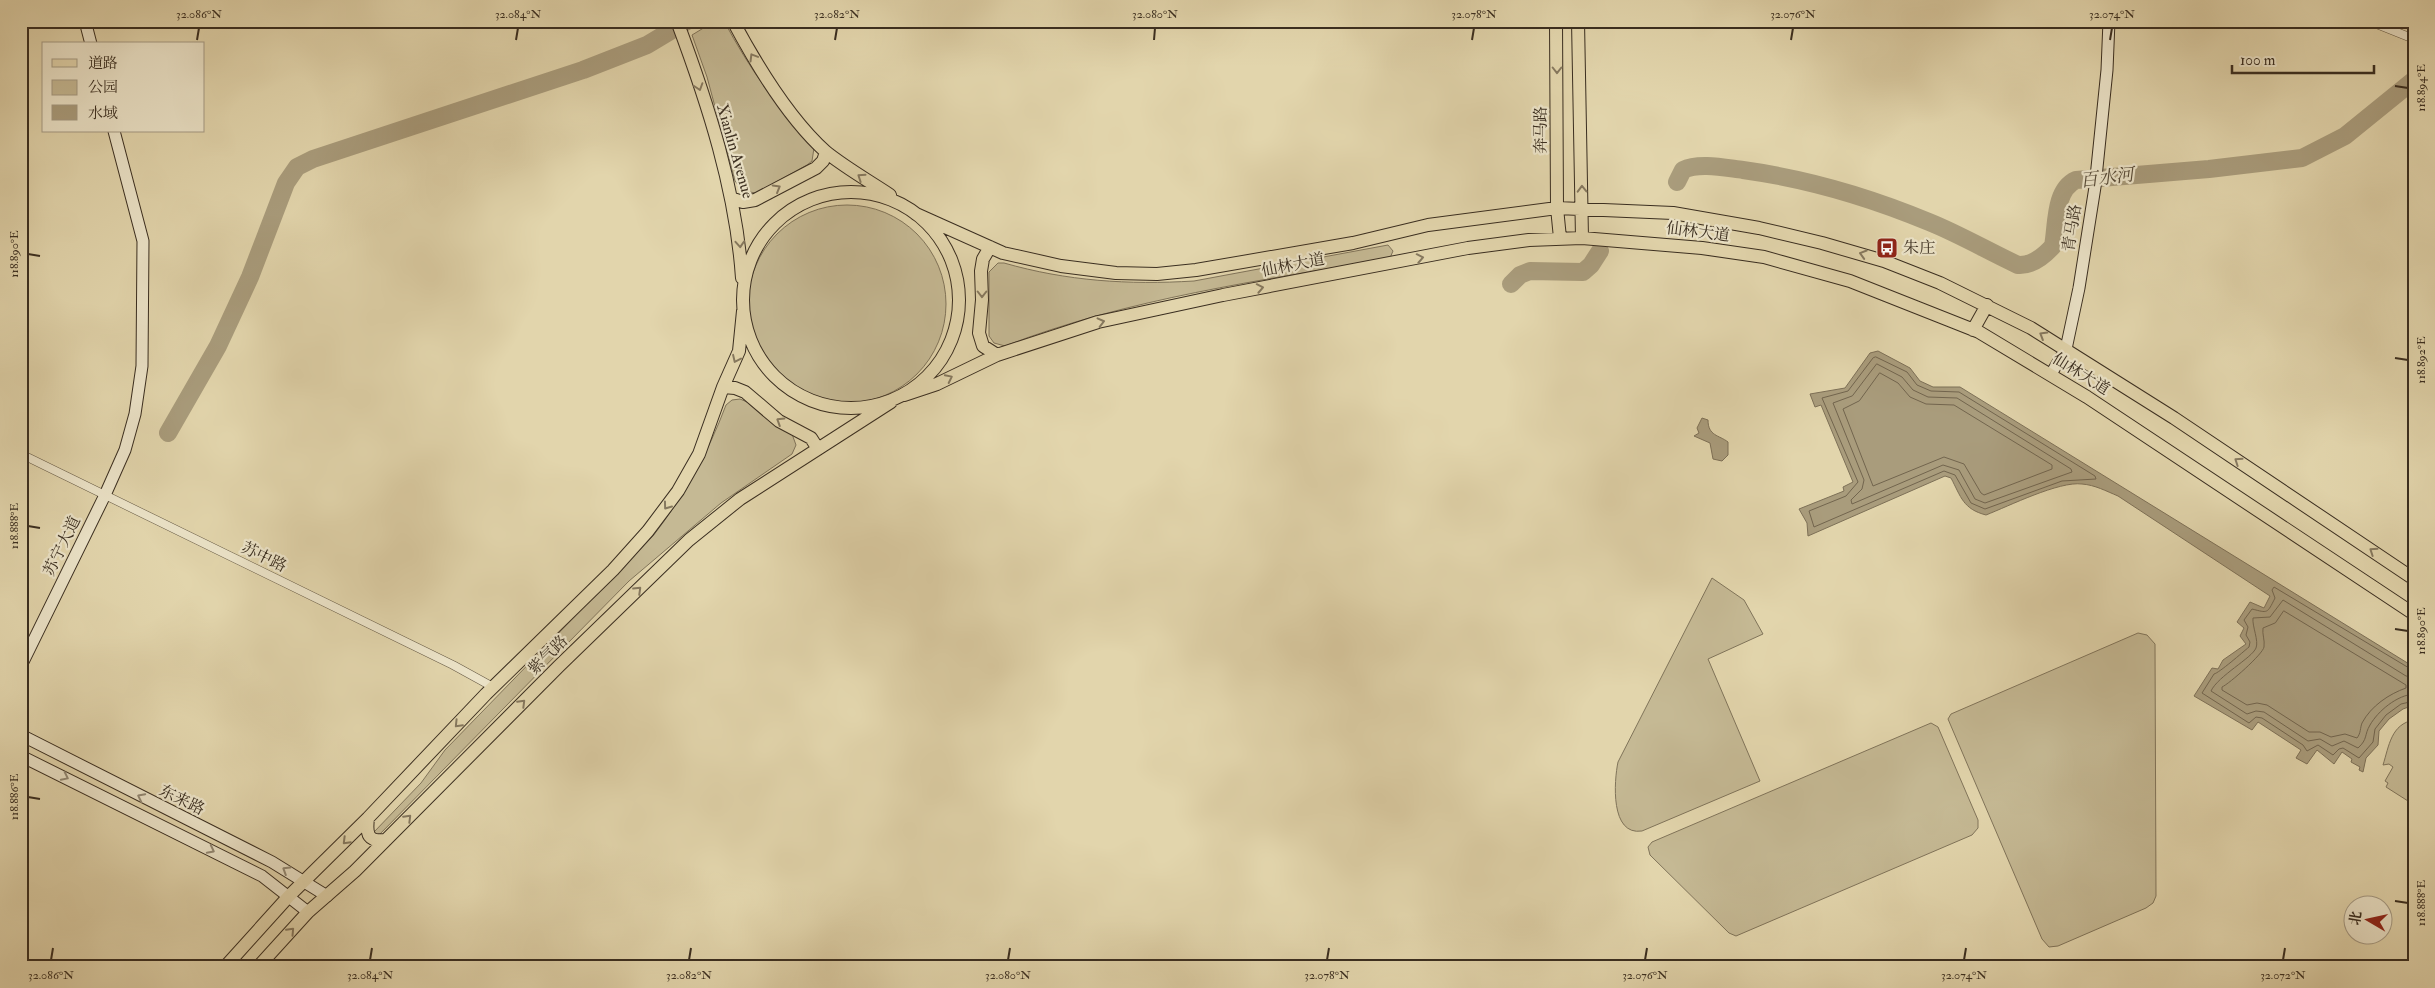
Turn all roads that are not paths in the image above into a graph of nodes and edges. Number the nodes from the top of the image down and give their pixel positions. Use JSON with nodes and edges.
{"nodes":[{"id":1,"x":85,"y":21,"type":"edge"},
{"id":2,"x":677,"y":21,"type":"edge"},
{"id":3,"x":733,"y":21,"type":"edge"},
{"id":4,"x":1556,"y":21,"type":"edge"},
{"id":5,"x":1578,"y":21,"type":"edge"},
{"id":6,"x":2109,"y":21,"type":"edge"},
{"id":7,"x":2368,"y":21,"type":"edge"},
{"id":8,"x":2414,"y":39,"type":"edge"},
{"id":9,"x":90,"y":42,"type":"edge"},
{"id":10,"x":114,"y":132,"type":"edge"},
{"id":11,"x":826,"y":152,"type":"junction"},
{"id":12,"x":733,"y":199,"type":"junction"},
{"id":13,"x":902,"y":204,"type":"junction"},
{"id":14,"x":1557,"y":208,"type":"junction"},
{"id":15,"x":1582,"y":208,"type":"junction"},
{"id":16,"x":916,"y":214,"type":"junction"},
{"id":17,"x":1560,"y":238,"type":"junction"},
{"id":18,"x":1582,"y":238,"type":"junction"},
{"id":19,"x":990,"y":247,"type":"junction"},
{"id":20,"x":743,"y":294,"type":"junction"},
{"id":21,"x":1986,"y":305,"type":"junction"},
{"id":22,"x":743,"y":312,"type":"junction"},
{"id":23,"x":1973,"y":330,"type":"junction"},
{"id":24,"x":2066,"y":349,"type":"junction"},
{"id":25,"x":997,"y":355,"type":"junction"},
{"id":26,"x":2051,"y":374,"type":"junction"},
{"id":27,"x":723,"y":387,"type":"junction"},
{"id":28,"x":904,"y":395,"type":"junction"},
{"id":29,"x":891,"y":402,"type":"junction"},
{"id":30,"x":818,"y":450,"type":"junction"},
{"id":31,"x":21,"y":454,"type":"edge"},
{"id":32,"x":106,"y":495,"type":"junction"},
{"id":33,"x":2414,"y":578,"type":"edge"},
{"id":34,"x":2414,"y":614,"type":"edge"},
{"id":35,"x":21,"y":666,"type":"edge"},
{"id":36,"x":493,"y":687,"type":"junction"},
{"id":37,"x":21,"y":735,"type":"edge"},
{"id":38,"x":21,"y":756,"type":"edge"},
{"id":39,"x":368,"y":818,"type":"junction"},
{"id":40,"x":386,"y":840,"type":"junction"},
{"id":41,"x":305,"y":882,"type":"junction"},
{"id":42,"x":290,"y":896,"type":"junction"},
{"id":43,"x":327,"y":896,"type":"junction"},
{"id":44,"x":308,"y":912,"type":"junction"},
{"id":45,"x":226,"y":965,"type":"edge"},
{"id":46,"x":242,"y":967,"type":"edge"},
{"id":47,"x":258,"y":967,"type":"edge"}],
"edges":[{"from":1,"to":9,"type":"street"},
{"from":2,"to":12,"type":"main road","name":"Xianlin Avenue","one_way":true},
{"from":11,"to":3,"type":"main road","one_way":true},
{"from":4,"to":14,"type":"main road","name":"奔马路","one_way":true},
{"from":15,"to":5,"type":"main road","one_way":true},
{"from":6,"to":24,"type":"street","name":"青马路"},
{"from":7,"to":8,"type":"street"},
{"from":10,"to":32,"type":"street","name":"苏宁大道"},
{"from":12,"to":11,"type":"main road","one_way":true},
{"from":13,"to":11,"type":"main road","one_way":true},
{"from":12,"to":20,"type":"main road","name":"Xianlin Avenue","one_way":true},
{"from":13,"to":16,"type":"main road"},
{"from":13,"to":20,"type":"main road"},
{"from":14,"to":15,"type":"main road","name":"仙林大道"},
{"from":14,"to":17,"type":"main road","name":"奔马路"},
{"from":14,"to":19,"type":"main road","name":"仙林大道"},
{"from":15,"to":18,"type":"main road"},
{"from":21,"to":15,"type":"main road","name":"仙林大道","one_way":true},
{"from":16,"to":19,"type":"main road","name":"仙林大道"},
{"from":16,"to":28,"type":"main road"},
{"from":17,"to":18,"type":"main road","name":"仙林大道"},
{"from":25,"to":17,"type":"main road","name":"仙林大道","one_way":true},
{"from":18,"to":23,"type":"main road","name":"仙林大道"},
{"from":19,"to":25,"type":"main road","one_way":true},
{"from":20,"to":22,"type":"main road"},
{"from":21,"to":23,"type":"main road"},
{"from":24,"to":21,"type":"main road","name":"仙林大道","one_way":true},
{"from":22,"to":27,"type":"main road","name":"紫气路","one_way":true},
{"from":22,"to":29,"type":"main road"},
{"from":23,"to":26,"type":"main road","name":"仙林大道"},
{"from":24,"to":26,"type":"street","name":"青马路"},
{"from":33,"to":24,"type":"main road","name":"仙林大道","one_way":true},
{"from":28,"to":25,"type":"main road","name":"仙林大道","one_way":true},
{"from":26,"to":34,"type":"main road","name":"仙林大道"},
{"from":30,"to":27,"type":"main road","one_way":true},
{"from":27,"to":36,"type":"main road","name":"紫气路","one_way":true},
{"from":28,"to":29,"type":"main road"},
{"from":29,"to":30,"type":"main road","name":"紫气路"},
{"from":40,"to":30,"type":"main road","name":"紫气路","one_way":true},
{"from":31,"to":32,"type":"street","name":"苏中路"},
{"from":32,"to":35,"type":"street","name":"苏宁大道"},
{"from":32,"to":36,"type":"street","name":"苏中路"},
{"from":36,"to":39,"type":"main road","name":"紫气路","one_way":true},
{"from":41,"to":37,"type":"street","name":"东来路","one_way":true},
{"from":38,"to":42,"type":"street","name":"东来路","one_way":true},
{"from":39,"to":40,"type":"main road"},
{"from":39,"to":41,"type":"main road","name":"紫气路","one_way":true},
{"from":40,"to":43,"type":"main road","name":"紫气路"},
{"from":41,"to":42,"type":"main road","name":"紫气路"},
{"from":41,"to":43,"type":"street","name":"东来路"},
{"from":42,"to":44,"type":"street","name":"东来路"},
{"from":42,"to":45,"type":"main road","name":"紫气路"},
{"from":43,"to":44,"type":"main road","name":"紫气路"},
{"from":47,"to":44,"type":"main road","name":"紫气路","one_way":true},
{"from":45,"to":46,"type":"main road"}]}
